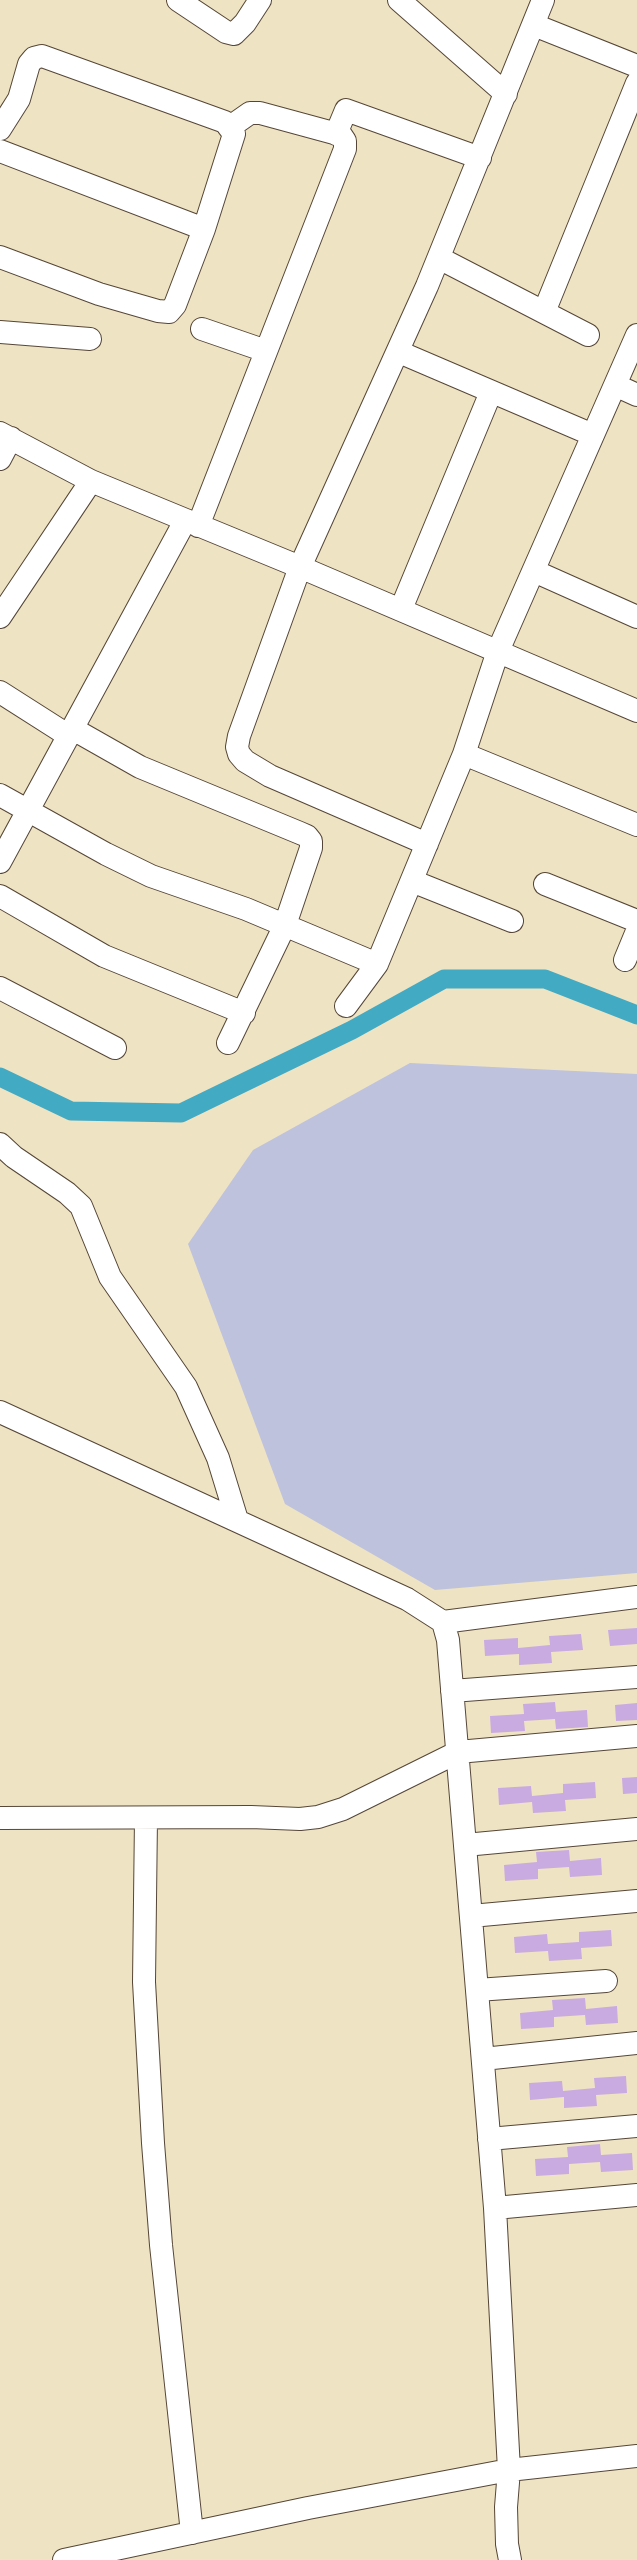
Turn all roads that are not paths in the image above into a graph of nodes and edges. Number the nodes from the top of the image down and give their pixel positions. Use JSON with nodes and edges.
{"nodes":[{"id":1,"x":178,"y":0,"type":"edge"},
{"id":2,"x":260,"y":0,"type":"edge"},
{"id":3,"x":399,"y":0,"type":"edge"},
{"id":4,"x":543,"y":0,"type":"edge"},
{"id":5,"x":534,"y":25,"type":"junction"},
{"id":6,"x":637,"y":66,"type":"edge"},
{"id":7,"x":637,"y":83,"type":"edge"},
{"id":8,"x":506,"y":94,"type":"junction"},
{"id":9,"x":230,"y":127,"type":"junction"},
{"id":10,"x":0,"y":130,"type":"edge"},
{"id":11,"x":336,"y":134,"type":"junction"},
{"id":12,"x":0,"y":151,"type":"edge"},
{"id":13,"x":480,"y":158,"type":"junction"},
{"id":14,"x":204,"y":229,"type":"junction"},
{"id":15,"x":0,"y":257,"type":"edge"},
{"id":16,"x":439,"y":258,"type":"junction"},
{"id":17,"x":544,"y":312,"type":"junction"},
{"id":18,"x":202,"y":329,"type":"dead end"},
{"id":19,"x":0,"y":332,"type":"edge"},
{"id":20,"x":588,"y":335,"type":"dead end"},
{"id":21,"x":637,"y":335,"type":"edge"},
{"id":22,"x":90,"y":339,"type":"dead end"},
{"id":23,"x":266,"y":351,"type":"junction"},
{"id":24,"x":399,"y":352,"type":"junction"},
{"id":25,"x":615,"y":385,"type":"junction"},
{"id":26,"x":491,"y":392,"type":"junction"},
{"id":27,"x":637,"y":395,"type":"edge"},
{"id":28,"x":592,"y":435,"type":"junction"},
{"id":29,"x":5,"y":436,"type":"edge"},
{"id":30,"x":0,"y":459,"type":"edge"},
{"id":31,"x":91,"y":481,"type":"junction"},
{"id":32,"x":192,"y":524,"type":"junction"},
{"id":33,"x":300,"y":566,"type":"junction"},
{"id":34,"x":534,"y":571,"type":"junction"},
{"id":35,"x":401,"y":609,"type":"junction"},
{"id":36,"x":0,"y":617,"type":"edge"},
{"id":37,"x":637,"y":617,"type":"edge"},
{"id":38,"x":498,"y":650,"type":"junction"},
{"id":39,"x":0,"y":692,"type":"edge"},
{"id":40,"x":637,"y":711,"type":"edge"},
{"id":41,"x":71,"y":732,"type":"junction"},
{"id":42,"x":464,"y":754,"type":"junction"},
{"id":43,"x":0,"y":795,"type":"edge"},
{"id":44,"x":28,"y":811,"type":"junction"},
{"id":45,"x":637,"y":825,"type":"edge"},
{"id":46,"x":427,"y":844,"type":"junction"},
{"id":47,"x":0,"y":862,"type":"edge"},
{"id":48,"x":412,"y":881,"type":"junction"},
{"id":49,"x":545,"y":884,"type":"dead end"},
{"id":50,"x":0,"y":896,"type":"edge"},
{"id":51,"x":512,"y":921,"type":"dead end"},
{"id":52,"x":286,"y":925,"type":"junction"},
{"id":53,"x":634,"y":939,"type":"edge"},
{"id":54,"x":377,"y":964,"type":"junction"},
{"id":55,"x":0,"y":988,"type":"edge"},
{"id":56,"x":346,"y":1006,"type":"dead end"},
{"id":57,"x":244,"y":1013,"type":"junction"},
{"id":58,"x":228,"y":1043,"type":"dead end"},
{"id":59,"x":114,"y":1048,"type":"dead end"},
{"id":60,"x":0,"y":1144,"type":"edge"},
{"id":61,"x":0,"y":1412,"type":"edge"},
{"id":62,"x":236,"y":1520,"type":"junction"},
{"id":63,"x":637,"y":1596,"type":"edge"},
{"id":64,"x":443,"y":1622,"type":"junction"},
{"id":65,"x":637,"y":1677,"type":"edge"},
{"id":66,"x":452,"y":1691,"type":"junction"},
{"id":67,"x":637,"y":1736,"type":"edge"},
{"id":68,"x":458,"y":1752,"type":"junction"},
{"id":69,"x":0,"y":1818,"type":"edge"},
{"id":70,"x":146,"y":1818,"type":"junction"},
{"id":71,"x":637,"y":1829,"type":"edge"},
{"id":72,"x":465,"y":1845,"type":"junction"},
{"id":73,"x":637,"y":1901,"type":"edge"},
{"id":74,"x":471,"y":1916,"type":"junction"},
{"id":75,"x":606,"y":1981,"type":"dead end"},
{"id":76,"x":477,"y":1990,"type":"junction"},
{"id":77,"x":637,"y":2043,"type":"edge"},
{"id":78,"x":483,"y":2059,"type":"junction"},
{"id":79,"x":637,"y":2126,"type":"edge"},
{"id":80,"x":489,"y":2139,"type":"junction"},
{"id":81,"x":637,"y":2195,"type":"edge"},
{"id":82,"x":495,"y":2208,"type":"junction"},
{"id":83,"x":637,"y":2456,"type":"edge"},
{"id":84,"x":509,"y":2470,"type":"junction"},
{"id":85,"x":192,"y":2534,"type":"junction"},
{"id":86,"x":64,"y":2560,"type":"edge"},
{"id":87,"x":510,"y":2560,"type":"edge"}],
"edges":[{"from":1,"to":2,"type":"street"},
{"from":3,"to":8,"type":"street"},
{"from":4,"to":5,"type":"street"},
{"from":5,"to":6,"type":"street"},
{"from":5,"to":8,"type":"street"},
{"from":7,"to":17,"type":"street"},
{"from":8,"to":13,"type":"street"},
{"from":9,"to":10,"type":"street"},
{"from":9,"to":11,"type":"street"},
{"from":9,"to":14,"type":"street"},
{"from":11,"to":13,"type":"street"},
{"from":11,"to":23,"type":"street"},
{"from":12,"to":14,"type":"street"},
{"from":13,"to":16,"type":"street"},
{"from":14,"to":15,"type":"street"},
{"from":16,"to":17,"type":"street"},
{"from":16,"to":24,"type":"street"},
{"from":17,"to":20,"type":"street"},
{"from":18,"to":23,"type":"street"},
{"from":19,"to":22,"type":"street"},
{"from":21,"to":25,"type":"street"},
{"from":23,"to":32,"type":"street"},
{"from":24,"to":26,"type":"street"},
{"from":24,"to":33,"type":"street"},
{"from":25,"to":27,"type":"street"},
{"from":25,"to":28,"type":"street"},
{"from":26,"to":28,"type":"street"},
{"from":26,"to":35,"type":"street"},
{"from":28,"to":34,"type":"street"},
{"from":29,"to":30,"type":"street"},
{"from":29,"to":31,"type":"street"},
{"from":31,"to":32,"type":"street"},
{"from":31,"to":36,"type":"street"},
{"from":32,"to":33,"type":"street"},
{"from":32,"to":41,"type":"street"},
{"from":33,"to":35,"type":"street"},
{"from":33,"to":46,"type":"street"},
{"from":34,"to":37,"type":"street"},
{"from":34,"to":38,"type":"street"},
{"from":35,"to":38,"type":"street"},
{"from":38,"to":40,"type":"street"},
{"from":38,"to":42,"type":"street"},
{"from":39,"to":41,"type":"street"},
{"from":41,"to":44,"type":"street"},
{"from":41,"to":52,"type":"street"},
{"from":42,"to":45,"type":"street"},
{"from":42,"to":46,"type":"street"},
{"from":43,"to":44,"type":"street"},
{"from":44,"to":47,"type":"street"},
{"from":44,"to":52,"type":"street"},
{"from":46,"to":48,"type":"street"},
{"from":48,"to":51,"type":"street"},
{"from":48,"to":54,"type":"street"},
{"from":49,"to":53,"type":"street"},
{"from":50,"to":57,"type":"street"},
{"from":52,"to":54,"type":"street"},
{"from":52,"to":57,"type":"street"},
{"from":54,"to":56,"type":"street"},
{"from":55,"to":59,"type":"street"},
{"from":57,"to":58,"type":"street"},
{"from":60,"to":62,"type":"street"},
{"from":61,"to":62,"type":"street"},
{"from":62,"to":64,"type":"street"},
{"from":63,"to":64,"type":"street"},
{"from":64,"to":66,"type":"street"},
{"from":65,"to":66,"type":"street"},
{"from":66,"to":68,"type":"street"},
{"from":67,"to":68,"type":"street"},
{"from":68,"to":70,"type":"street"},
{"from":68,"to":72,"type":"street"},
{"from":69,"to":70,"type":"street"},
{"from":70,"to":85,"type":"street"},
{"from":71,"to":72,"type":"street"},
{"from":72,"to":74,"type":"street"},
{"from":73,"to":74,"type":"street"},
{"from":74,"to":76,"type":"street"},
{"from":75,"to":76,"type":"street"},
{"from":76,"to":78,"type":"street"},
{"from":77,"to":78,"type":"street"},
{"from":78,"to":80,"type":"street"},
{"from":79,"to":80,"type":"street"},
{"from":80,"to":82,"type":"street"},
{"from":81,"to":82,"type":"street"},
{"from":82,"to":84,"type":"street"},
{"from":83,"to":84,"type":"street"},
{"from":84,"to":85,"type":"street"},
{"from":84,"to":87,"type":"street"},
{"from":85,"to":86,"type":"street"}]}
